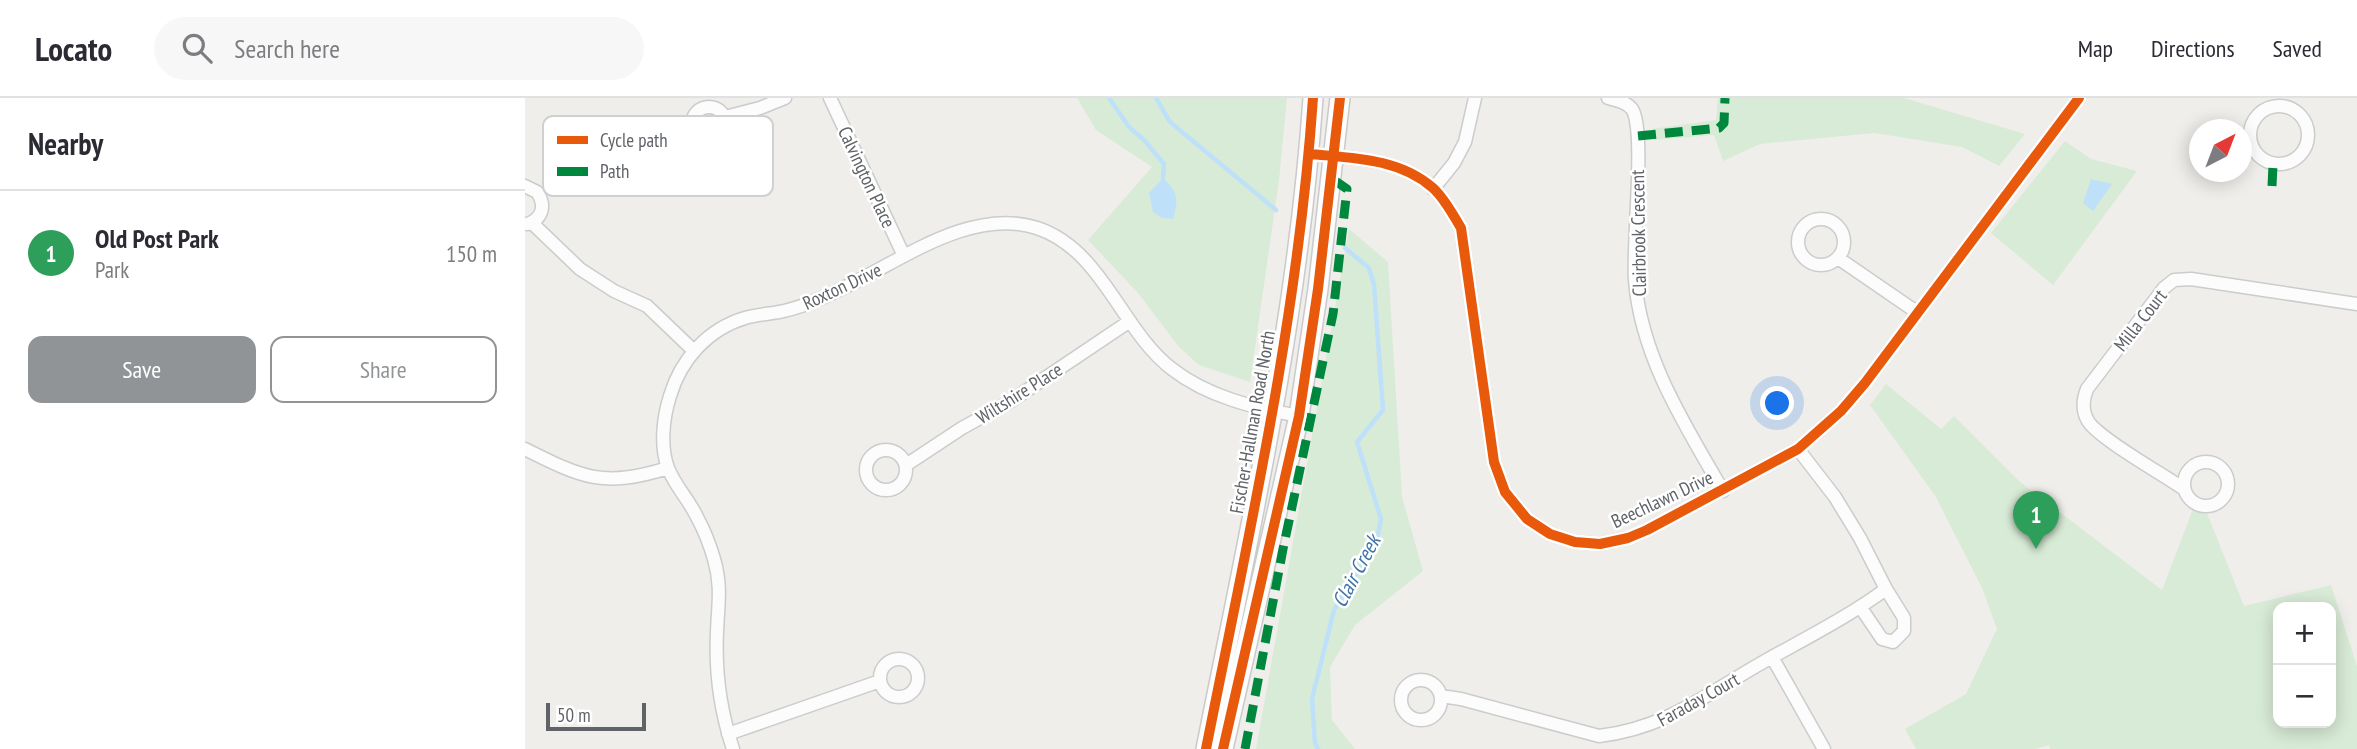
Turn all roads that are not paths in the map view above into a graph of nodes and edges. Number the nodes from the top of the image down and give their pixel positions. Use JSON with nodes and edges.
{"nodes":[{"id":1,"x":785,"y":98,"type":"edge"},
{"id":2,"x":829,"y":98,"type":"edge"},
{"id":3,"x":1313,"y":98,"type":"edge"},
{"id":4,"x":1340,"y":98,"type":"edge"},
{"id":5,"x":1475,"y":98,"type":"edge"},
{"id":6,"x":1608,"y":98,"type":"edge"},
{"id":7,"x":2077,"y":99,"type":"edge"},
{"id":8,"x":2296,"y":104,"type":"edge"},
{"id":9,"x":729,"y":116,"type":"edge"},
{"id":10,"x":1310,"y":154,"type":"junction"},
{"id":11,"x":1334,"y":156,"type":"junction"},
{"id":12,"x":525,"y":186,"type":"edge"},
{"id":13,"x":1433,"y":189,"type":"junction"},
{"id":14,"x":529,"y":224,"type":"edge"},
{"id":15,"x":904,"y":256,"type":"junction"},
{"id":16,"x":1838,"y":258,"type":"dead end"},
{"id":17,"x":2357,"y":304,"type":"edge"},
{"id":18,"x":1918,"y":313,"type":"junction"},
{"id":19,"x":1130,"y":321,"type":"junction"},
{"id":20,"x":693,"y":350,"type":"junction"},
{"id":21,"x":1274,"y":412,"type":"junction"},
{"id":22,"x":1299,"y":416,"type":"junction"},
{"id":23,"x":525,"y":449,"type":"edge"},
{"id":24,"x":1798,"y":449,"type":"junction"},
{"id":25,"x":906,"y":465,"type":"dead end"},
{"id":26,"x":668,"y":468,"type":"junction"},
{"id":27,"x":2184,"y":489,"type":"dead end"},
{"id":28,"x":1723,"y":491,"type":"junction"},
{"id":29,"x":1886,"y":589,"type":"junction"},
{"id":30,"x":1861,"y":608,"type":"junction"},
{"id":31,"x":1772,"y":657,"type":"junction"},
{"id":32,"x":880,"y":681,"type":"dead end"},
{"id":33,"x":1441,"y":696,"type":"dead end"},
{"id":34,"x":728,"y":734,"type":"junction"},
{"id":35,"x":733,"y":749,"type":"edge"},
{"id":36,"x":1206,"y":749,"type":"edge"},
{"id":37,"x":1223,"y":749,"type":"edge"},
{"id":38,"x":1824,"y":749,"type":"edge"}],
"edges":[{"from":1,"to":9,"type":"street"},
{"from":2,"to":15,"type":"street","name":"Calvington Place"},
{"from":3,"to":10,"type":"main road","name":"Fischer-Hallman Road North"},
{"from":4,"to":11,"type":"main road","name":"Fischer-Hallman Road North"},
{"from":5,"to":13,"type":"street"},
{"from":6,"to":28,"type":"street","name":"Clairbrook Crescent"},
{"from":7,"to":18,"type":"street","name":"Beechlawn Drive"},
{"from":8,"to":8,"type":"street"},
{"from":10,"to":11,"type":"street","name":"Beechlawn Drive"},
{"from":10,"to":21,"type":"main road","name":"Fischer-Hallman Road North"},
{"from":11,"to":13,"type":"street","name":"Beechlawn Drive"},
{"from":11,"to":22,"type":"main road","name":"Fischer-Hallman Road North"},
{"from":12,"to":14,"type":"street"},
{"from":13,"to":28,"type":"street","name":"Beechlawn Drive"},
{"from":14,"to":20,"type":"street"},
{"from":15,"to":19,"type":"street","name":"Roxton Drive"},
{"from":15,"to":20,"type":"street","name":"Roxton Drive"},
{"from":16,"to":18,"type":"street"},
{"from":17,"to":27,"type":"street","name":"Milla Court"},
{"from":18,"to":24,"type":"street","name":"Beechlawn Drive"},
{"from":19,"to":21,"type":"street","name":"Roxton Drive"},
{"from":19,"to":25,"type":"street","name":"Wiltshire Place"},
{"from":20,"to":26,"type":"street","name":"Roxton Drive"},
{"from":21,"to":22,"type":"street","name":"Roxton Drive"},
{"from":21,"to":36,"type":"main road","name":"Fischer-Hallman Road North"},
{"from":22,"to":37,"type":"main road","name":"Fischer-Hallman Road North"},
{"from":23,"to":26,"type":"street"},
{"from":24,"to":28,"type":"street","name":"Beechlawn Drive"},
{"from":24,"to":29,"type":"street"},
{"from":26,"to":34,"type":"street","name":"Roxton Drive"},
{"from":29,"to":30,"type":"street","name":"Faraday Court"},
{"from":29,"to":30,"type":"street"},
{"from":30,"to":31,"type":"street","name":"Faraday Court"},
{"from":31,"to":33,"type":"street","name":"Faraday Court"},
{"from":31,"to":38,"type":"street"},
{"from":32,"to":34,"type":"street"},
{"from":34,"to":35,"type":"street","name":"Roxton Drive"}]}
